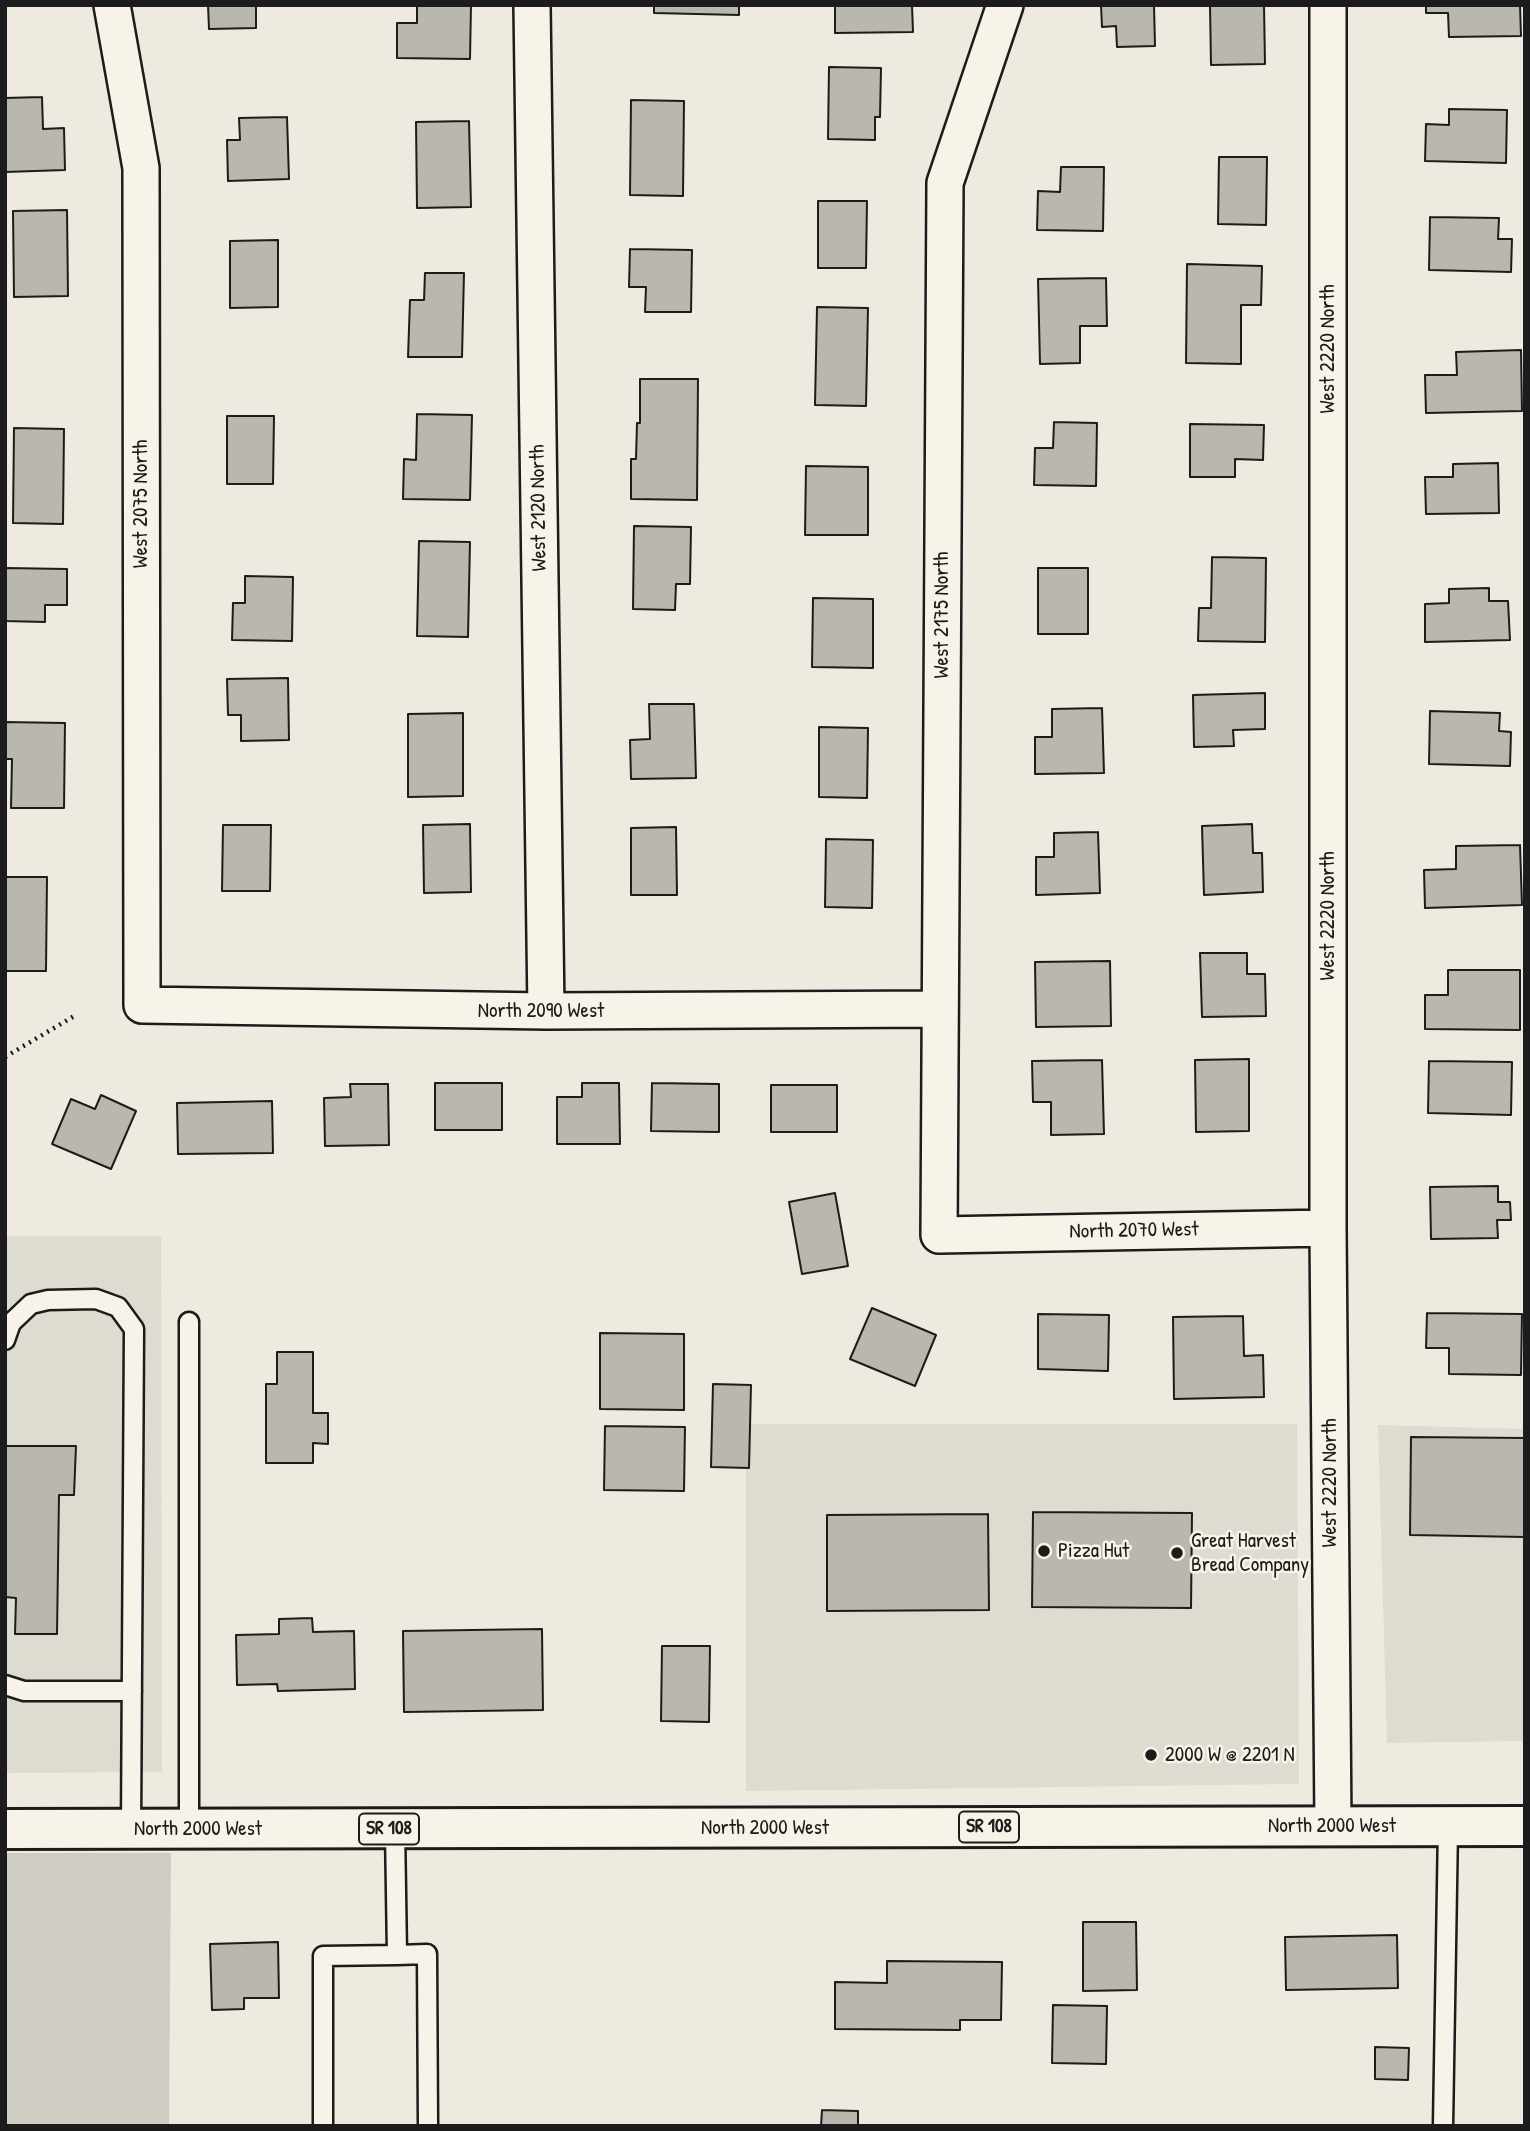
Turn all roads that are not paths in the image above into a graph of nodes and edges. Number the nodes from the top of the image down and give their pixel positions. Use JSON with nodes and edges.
{"nodes":[{"id":1,"x":112,"y":5,"type":"edge"},
{"id":2,"x":532,"y":5,"type":"edge"},
{"id":3,"x":1005,"y":5,"type":"edge"},
{"id":4,"x":1328,"y":5,"type":"edge"},
{"id":5,"x":142,"y":1005,"type":"joint"},
{"id":6,"x":940,"y":1009,"type":"junction"},
{"id":7,"x":546,"y":1011,"type":"junction"},
{"id":8,"x":1328,"y":1228,"type":"junction"},
{"id":9,"x":939,"y":1235,"type":"joint"},
{"id":10,"x":188,"y":1322,"type":"dead end"},
{"id":11,"x":5,"y":1340,"type":"edge"},
{"id":12,"x":5,"y":1685,"type":"edge"},
{"id":13,"x":132,"y":1691,"type":"junction"},
{"id":14,"x":1333,"y":1826,"type":"junction"},
{"id":15,"x":1448,"y":1826,"type":"junction"},
{"id":16,"x":1525,"y":1826,"type":"edge"},
{"id":17,"x":5,"y":1829,"type":"edge"},
{"id":18,"x":131,"y":1829,"type":"junction"},
{"id":19,"x":189,"y":1829,"type":"junction"},
{"id":20,"x":395,"y":1829,"type":"junction"},
{"id":21,"x":397,"y":1955,"type":"junction"},
{"id":22,"x":323,"y":2126,"type":"edge"},
{"id":23,"x":428,"y":2126,"type":"edge"},
{"id":24,"x":1443,"y":2126,"type":"edge"}],
"edges":[{"from":1,"to":5,"type":"street","name":"West 2075 North"},
{"from":2,"to":7,"type":"street","name":"West 2120 North"},
{"from":3,"to":6,"type":"street","name":"West 2175 North"},
{"from":4,"to":8,"type":"street","name":"West 2220 North"},
{"from":5,"to":7,"type":"street","name":"North 2090 West"},
{"from":6,"to":7,"type":"street","name":"North 2090 West"},
{"from":6,"to":9,"type":"street","name":"West 2175 North"},
{"from":8,"to":9,"type":"street","name":"North 2070 West"},
{"from":8,"to":14,"type":"street","name":"West 2220 North"},
{"from":10,"to":19,"type":"lane"},
{"from":11,"to":13,"type":"lane"},
{"from":12,"to":13,"type":"lane"},
{"from":13,"to":18,"type":"lane"},
{"from":14,"to":15,"type":"main road","name":"North 2000 West","number":"SR 108"},
{"from":14,"to":20,"type":"main road","name":"North 2000 West","number":"SR 108"},
{"from":15,"to":16,"type":"main road","name":"North 2000 West","number":"SR 108"},
{"from":15,"to":24,"type":"lane"},
{"from":17,"to":18,"type":"main road","name":"North 2000 West","number":"SR 108"},
{"from":18,"to":19,"type":"main road","name":"North 2000 West","number":"SR 108"},
{"from":19,"to":20,"type":"main road","name":"North 2000 West","number":"SR 108"},
{"from":20,"to":21,"type":"lane"},
{"from":21,"to":22,"type":"lane"},
{"from":21,"to":23,"type":"lane"}]}
